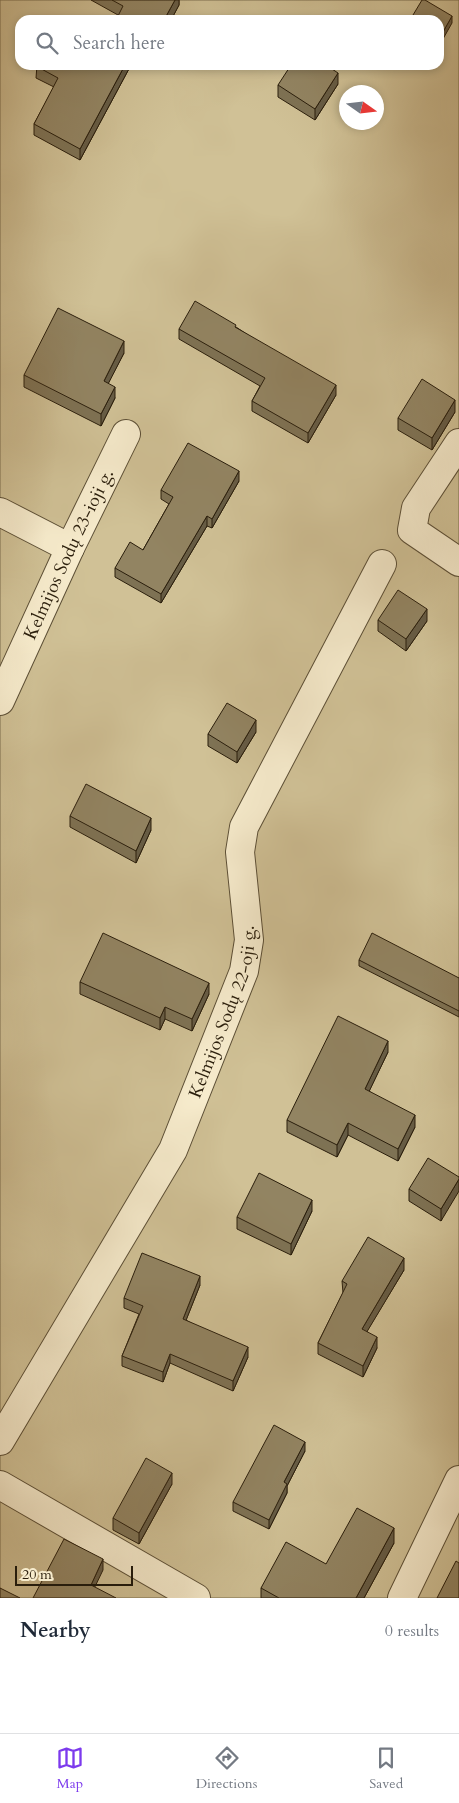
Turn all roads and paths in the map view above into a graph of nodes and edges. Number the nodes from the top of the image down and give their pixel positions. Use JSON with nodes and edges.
{"nodes":[{"id":1,"x":126,"y":434,"type":"dead end"},
{"id":2,"x":459,"y":443,"type":"edge"},
{"id":3,"x":0,"y":512,"type":"edge"},
{"id":4,"x":70,"y":548,"type":"junction"},
{"id":5,"x":459,"y":562,"type":"edge"},
{"id":6,"x":382,"y":564,"type":"dead end"},
{"id":7,"x":0,"y":701,"type":"edge"},
{"id":8,"x":0,"y":1441,"type":"edge"},
{"id":9,"x":459,"y":1480,"type":"edge"},
{"id":10,"x":0,"y":1485,"type":"edge"},
{"id":11,"x":196,"y":1598,"type":"edge"},
{"id":12,"x":402,"y":1598,"type":"edge"}],
"edges":[{"from":1,"to":4,"type":"street","name":"Kelmijos Sodų 23-ioji g."},
{"from":2,"to":5,"type":"street"},
{"from":3,"to":4,"type":"street"},
{"from":4,"to":7,"type":"street","name":"Kelmijos Sodų 23-ioji g."},
{"from":6,"to":8,"type":"street","name":"Kelmijos Sodų 22-oji g."},
{"from":9,"to":12,"type":"street"},
{"from":10,"to":11,"type":"street"}]}
